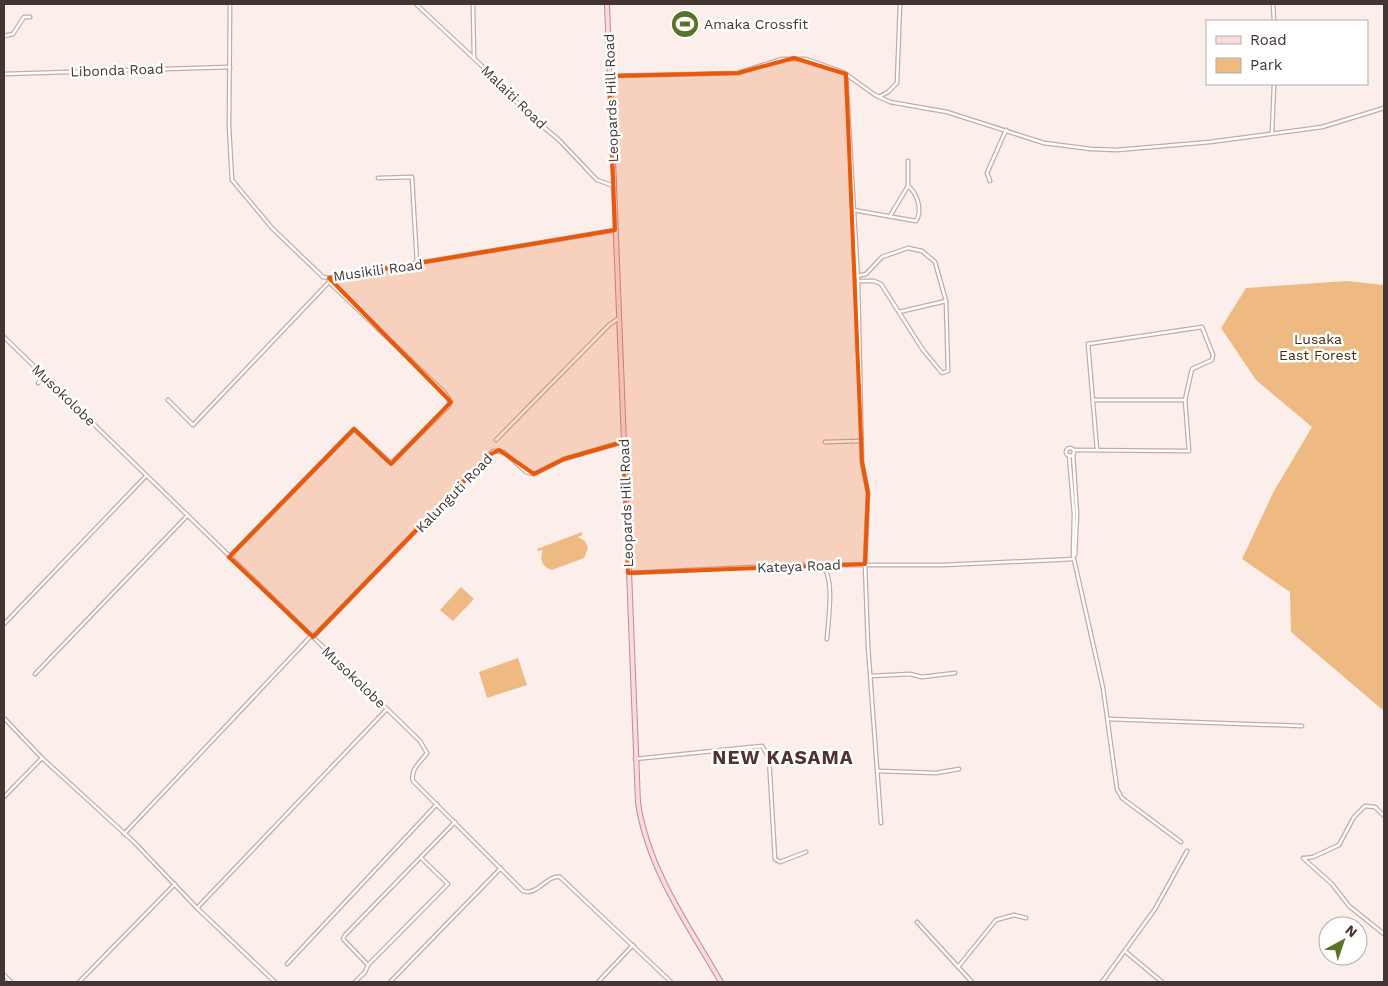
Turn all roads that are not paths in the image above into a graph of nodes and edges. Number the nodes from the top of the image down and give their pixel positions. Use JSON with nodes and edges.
{"nodes":[{"id":1,"x":230,"y":4,"type":"edge"},
{"id":2,"x":416,"y":4,"type":"edge"},
{"id":3,"x":607,"y":4,"type":"edge"},
{"id":4,"x":900,"y":4,"type":"edge"},
{"id":5,"x":1273,"y":4,"type":"edge"},
{"id":6,"x":473,"y":6,"type":"dead end"},
{"id":7,"x":30,"y":17,"type":"dead end"},
{"id":8,"x":1274,"y":20,"type":"edge"},
{"id":9,"x":4,"y":36,"type":"edge"},
{"id":10,"x":474,"y":58,"type":"junction"},
{"id":11,"x":230,"y":67,"type":"junction"},
{"id":12,"x":4,"y":74,"type":"edge"},
{"id":13,"x":846,"y":74,"type":"junction"},
{"id":14,"x":609,"y":76,"type":"junction"},
{"id":15,"x":1274,"y":85,"type":"edge"},
{"id":16,"x":879,"y":97,"type":"junction"},
{"id":17,"x":1384,"y":108,"type":"edge"},
{"id":18,"x":1006,"y":130,"type":"junction"},
{"id":19,"x":1272,"y":132,"type":"junction"},
{"id":20,"x":908,"y":161,"type":"dead end"},
{"id":21,"x":378,"y":178,"type":"dead end"},
{"id":22,"x":990,"y":181,"type":"dead end"},
{"id":23,"x":614,"y":186,"type":"junction"},
{"id":24,"x":908,"y":186,"type":"junction"},
{"id":25,"x":853,"y":210,"type":"junction"},
{"id":26,"x":890,"y":216,"type":"junction"},
{"id":27,"x":615,"y":230,"type":"junction"},
{"id":28,"x":418,"y":264,"type":"junction"},
{"id":29,"x":857,"y":276,"type":"junction"},
{"id":30,"x":329,"y":280,"type":"junction"},
{"id":31,"x":858,"y":281,"type":"junction"},
{"id":32,"x":946,"y":301,"type":"junction"},
{"id":33,"x":899,"y":312,"type":"junction"},
{"id":34,"x":619,"y":318,"type":"junction"},
{"id":35,"x":4,"y":336,"type":"edge"},
{"id":36,"x":44,"y":376,"type":"junction"},
{"id":37,"x":38,"y":383,"type":"dead end"},
{"id":38,"x":168,"y":400,"type":"dead end"},
{"id":39,"x":1094,"y":400,"type":"junction"},
{"id":40,"x":1185,"y":400,"type":"junction"},
{"id":41,"x":496,"y":440,"type":"dead end"},
{"id":42,"x":861,"y":441,"type":"junction"},
{"id":43,"x":623,"y":442,"type":"junction"},
{"id":44,"x":825,"y":442,"type":"dead end"},
{"id":45,"x":1074,"y":450,"type":"junction"},
{"id":46,"x":1098,"y":450,"type":"junction"},
{"id":47,"x":1073,"y":454,"type":"junction"},
{"id":48,"x":1068,"y":455,"type":"junction"},
{"id":49,"x":146,"y":476,"type":"junction"},
{"id":50,"x":187,"y":516,"type":"junction"},
{"id":51,"x":229,"y":557,"type":"junction"},
{"id":52,"x":1073,"y":557,"type":"junction"},
{"id":53,"x":864,"y":564,"type":"junction"},
{"id":54,"x":823,"y":565,"type":"junction"},
{"id":55,"x":628,"y":573,"type":"junction"},
{"id":56,"x":4,"y":624,"type":"edge"},
{"id":57,"x":312,"y":636,"type":"junction"},
{"id":58,"x":827,"y":639,"type":"dead end"},
{"id":59,"x":35,"y":674,"type":"dead end"},
{"id":60,"x":956,"y":674,"type":"dead end"},
{"id":61,"x":871,"y":676,"type":"junction"},
{"id":62,"x":387,"y":708,"type":"junction"},
{"id":63,"x":4,"y":718,"type":"edge"},
{"id":64,"x":1108,"y":719,"type":"junction"},
{"id":65,"x":1302,"y":726,"type":"dead end"},
{"id":66,"x":42,"y":758,"type":"junction"},
{"id":67,"x":635,"y":759,"type":"junction"},
{"id":68,"x":959,"y":770,"type":"dead end"},
{"id":69,"x":878,"y":771,"type":"junction"},
{"id":70,"x":4,"y":797,"type":"edge"},
{"id":71,"x":436,"y":804,"type":"junction"},
{"id":72,"x":1384,"y":816,"type":"edge"},
{"id":73,"x":455,"y":822,"type":"junction"},
{"id":74,"x":881,"y":823,"type":"dead end"},
{"id":75,"x":124,"y":834,"type":"junction"},
{"id":76,"x":1182,"y":842,"type":"dead end"},
{"id":77,"x":1187,"y":851,"type":"dead end"},
{"id":78,"x":806,"y":852,"type":"dead end"},
{"id":79,"x":421,"y":858,"type":"junction"},
{"id":80,"x":501,"y":868,"type":"junction"},
{"id":81,"x":175,"y":884,"type":"junction"},
{"id":82,"x":197,"y":908,"type":"junction"},
{"id":83,"x":1026,"y":918,"type":"dead end"},
{"id":84,"x":917,"y":922,"type":"dead end"},
{"id":85,"x":1384,"y":934,"type":"edge"},
{"id":86,"x":633,"y":945,"type":"junction"},
{"id":87,"x":1126,"y":952,"type":"junction"},
{"id":88,"x":287,"y":964,"type":"dead end"},
{"id":89,"x":368,"y":965,"type":"junction"},
{"id":90,"x":958,"y":967,"type":"junction"},
{"id":91,"x":4,"y":975,"type":"edge"},
{"id":92,"x":12,"y":982,"type":"edge"},
{"id":93,"x":79,"y":982,"type":"edge"},
{"id":94,"x":275,"y":982,"type":"edge"},
{"id":95,"x":355,"y":982,"type":"edge"},
{"id":96,"x":390,"y":982,"type":"edge"},
{"id":97,"x":598,"y":982,"type":"edge"},
{"id":98,"x":672,"y":982,"type":"edge"},
{"id":99,"x":721,"y":982,"type":"edge"},
{"id":100,"x":972,"y":982,"type":"edge"},
{"id":101,"x":1102,"y":982,"type":"edge"},
{"id":102,"x":1162,"y":982,"type":"edge"}],
"edges":[{"from":1,"to":11,"type":"street","name":"Musikili Road"},
{"from":2,"to":10,"type":"street","name":"Malaiti Road"},
{"from":3,"to":14,"type":"main road","name":"Leopards Hill Road"},
{"from":4,"to":16,"type":"street"},
{"from":5,"to":8,"type":"street"},
{"from":6,"to":10,"type":"street"},
{"from":7,"to":9,"type":"street"},
{"from":10,"to":23,"type":"street","name":"Malaiti Road"},
{"from":11,"to":12,"type":"street","name":"Libonda Road"},
{"from":11,"to":30,"type":"street","name":"Musikili Road"},
{"from":13,"to":14,"type":"street"},
{"from":13,"to":16,"type":"street"},
{"from":13,"to":25,"type":"street"},
{"from":14,"to":23,"type":"main road","name":"Leopards Hill Road"},
{"from":15,"to":19,"type":"street"},
{"from":16,"to":18,"type":"street"},
{"from":17,"to":19,"type":"street"},
{"from":18,"to":19,"type":"street"},
{"from":18,"to":22,"type":"street"},
{"from":20,"to":24,"type":"street"},
{"from":21,"to":28,"type":"street"},
{"from":23,"to":27,"type":"main road","name":"Leopards Hill Road"},
{"from":24,"to":26,"type":"street"},
{"from":24,"to":26,"type":"street"},
{"from":25,"to":26,"type":"street"},
{"from":25,"to":29,"type":"street"},
{"from":27,"to":28,"type":"street","name":"Musikili Road"},
{"from":27,"to":34,"type":"main road","name":"Leopards Hill Road"},
{"from":28,"to":30,"type":"street","name":"Musikili Road"},
{"from":29,"to":31,"type":"street"},
{"from":29,"to":32,"type":"street"},
{"from":30,"to":38,"type":"street"},
{"from":30,"to":51,"type":"street"},
{"from":31,"to":33,"type":"street"},
{"from":31,"to":42,"type":"street"},
{"from":32,"to":33,"type":"street"},
{"from":32,"to":33,"type":"street"},
{"from":34,"to":41,"type":"street"},
{"from":34,"to":43,"type":"main road","name":"Leopards Hill Road"},
{"from":35,"to":36,"type":"street","name":"Musokolobe"},
{"from":36,"to":37,"type":"street"},
{"from":36,"to":49,"type":"street","name":"Musokolobe"},
{"from":39,"to":40,"type":"street"},
{"from":39,"to":40,"type":"street"},
{"from":39,"to":46,"type":"street"},
{"from":40,"to":46,"type":"street"},
{"from":42,"to":44,"type":"street"},
{"from":42,"to":53,"type":"street"},
{"from":43,"to":55,"type":"main road","name":"Leopards Hill Road"},
{"from":43,"to":57,"type":"street","name":"Kalunguti Road"},
{"from":45,"to":46,"type":"street"},
{"from":45,"to":47,"type":"street"},
{"from":45,"to":48,"type":"street"},
{"from":47,"to":48,"type":"street"},
{"from":47,"to":52,"type":"street"},
{"from":48,"to":52,"type":"street"},
{"from":49,"to":50,"type":"street","name":"Musokolobe"},
{"from":49,"to":56,"type":"street"},
{"from":50,"to":51,"type":"street","name":"Musokolobe"},
{"from":50,"to":59,"type":"street"},
{"from":51,"to":57,"type":"street","name":"Musokolobe"},
{"from":52,"to":53,"type":"street","name":"Kateya Road"},
{"from":52,"to":64,"type":"street"},
{"from":53,"to":54,"type":"street","name":"Kateya Road"},
{"from":53,"to":61,"type":"street"},
{"from":54,"to":55,"type":"street","name":"Kateya Road"},
{"from":54,"to":58,"type":"street"},
{"from":55,"to":67,"type":"main road","name":"Leopards Hill Road"},
{"from":57,"to":62,"type":"street","name":"Musokolobe"},
{"from":57,"to":75,"type":"street"},
{"from":60,"to":61,"type":"street"},
{"from":61,"to":69,"type":"street"},
{"from":62,"to":71,"type":"street","name":"Musokolobe"},
{"from":62,"to":82,"type":"street"},
{"from":63,"to":66,"type":"street"},
{"from":64,"to":65,"type":"street"},
{"from":64,"to":76,"type":"street"},
{"from":66,"to":70,"type":"street"},
{"from":66,"to":75,"type":"street"},
{"from":67,"to":78,"type":"street"},
{"from":67,"to":99,"type":"main road","name":"Leopards Hill Road"},
{"from":68,"to":69,"type":"street"},
{"from":69,"to":74,"type":"street"},
{"from":71,"to":73,"type":"street","name":"Musokolobe"},
{"from":71,"to":88,"type":"street"},
{"from":72,"to":85,"type":"street"},
{"from":73,"to":79,"type":"street"},
{"from":73,"to":80,"type":"street","name":"Musokolobe"},
{"from":75,"to":81,"type":"street"},
{"from":77,"to":87,"type":"street"},
{"from":79,"to":89,"type":"street"},
{"from":79,"to":89,"type":"street"},
{"from":80,"to":86,"type":"street","name":"Musokolobe"},
{"from":80,"to":96,"type":"street"},
{"from":81,"to":82,"type":"street"},
{"from":81,"to":93,"type":"street"},
{"from":82,"to":94,"type":"street"},
{"from":83,"to":90,"type":"street"},
{"from":84,"to":90,"type":"street"},
{"from":86,"to":97,"type":"street"},
{"from":86,"to":98,"type":"street","name":"Musokolobe"},
{"from":87,"to":101,"type":"street"},
{"from":87,"to":102,"type":"street"},
{"from":89,"to":95,"type":"street"},
{"from":90,"to":100,"type":"street"},
{"from":91,"to":92,"type":"street"}]}
